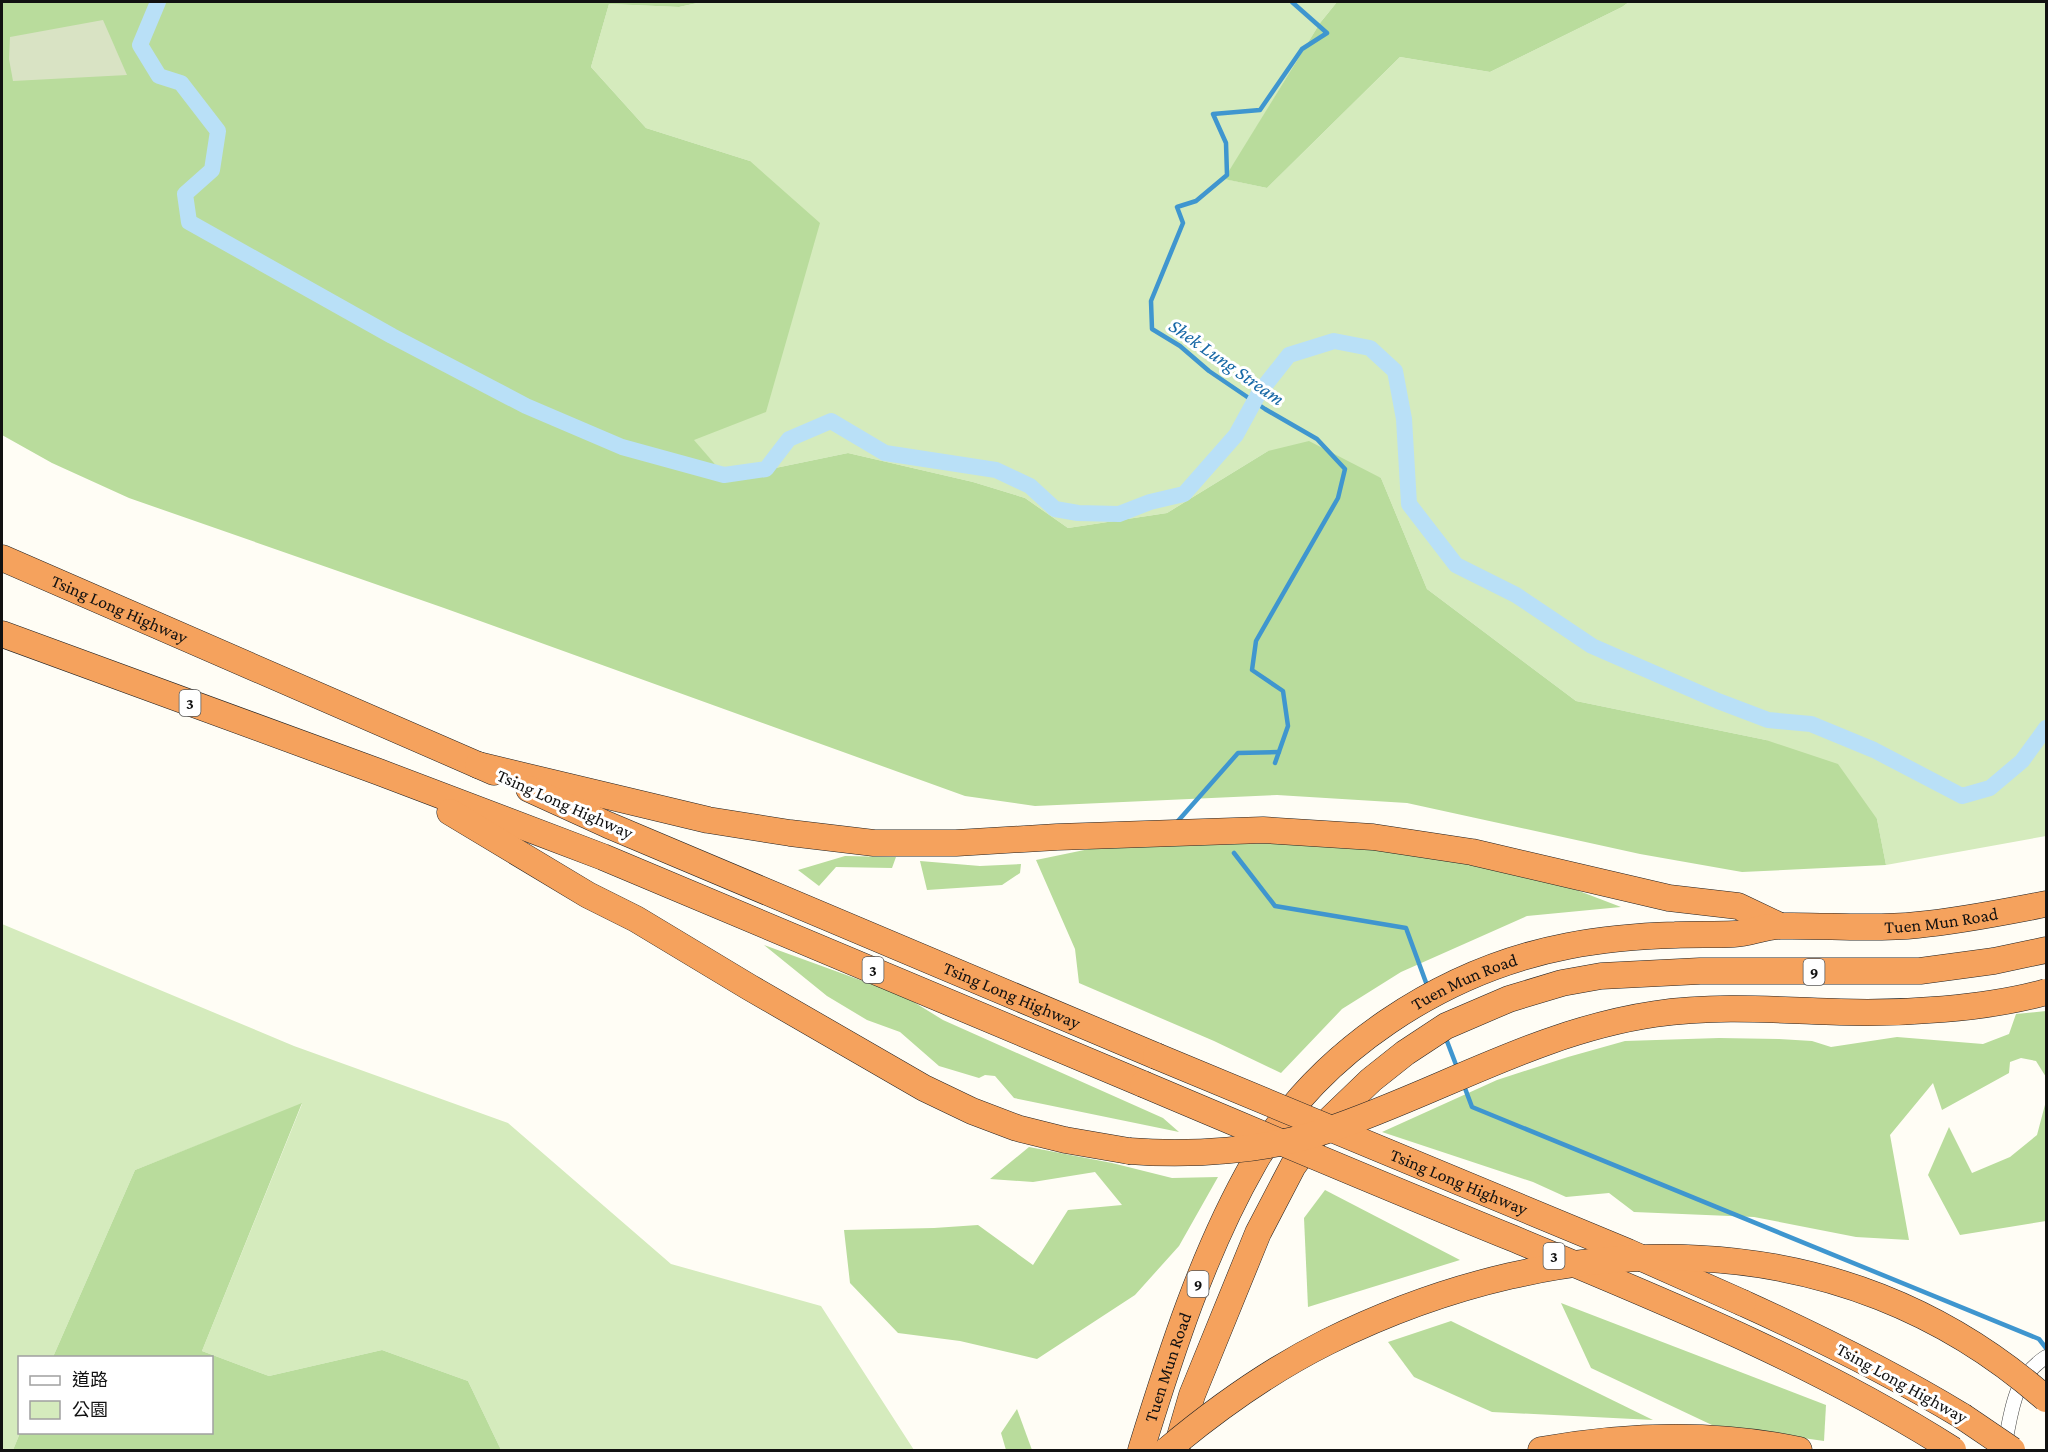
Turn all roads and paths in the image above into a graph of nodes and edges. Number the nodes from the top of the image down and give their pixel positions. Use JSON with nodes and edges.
{"nodes":[{"id":1,"x":2,"y":558,"type":"edge"},
{"id":2,"x":2,"y":634,"type":"edge"},
{"id":3,"x":478,"y":765,"type":"junction"},
{"id":4,"x":379,"y":772,"type":"junction"},
{"id":5,"x":2046,"y":903,"type":"edge"},
{"id":6,"x":1778,"y":925,"type":"junction"},
{"id":7,"x":2046,"y":950,"type":"edge"},
{"id":8,"x":2046,"y":992,"type":"edge"},
{"id":9,"x":2046,"y":1357,"type":"edge"},
{"id":10,"x":2046,"y":1399,"type":"edge"},
{"id":11,"x":1141,"y":1450,"type":"edge"},
{"id":12,"x":1167,"y":1450,"type":"edge"},
{"id":13,"x":1176,"y":1450,"type":"edge"},
{"id":14,"x":1540,"y":1450,"type":"edge"},
{"id":15,"x":1800,"y":1450,"type":"edge"},
{"id":16,"x":1953,"y":1450,"type":"edge"},
{"id":17,"x":2003,"y":1450,"type":"edge"},
{"id":18,"x":2012,"y":1450,"type":"edge"}],
"edges":[{"from":1,"to":3,"type":"highway","name":"Tsing Long Highway","number":"3"},
{"from":2,"to":4,"type":"highway","name":"Tsing Long Highway","number":"3"},
{"from":3,"to":6,"type":"highway"},
{"from":3,"to":18,"type":"highway","name":"Tsing Long Highway","number":"3","bridge":true},
{"from":4,"to":8,"type":"highway","bridge":true},
{"from":4,"to":16,"type":"highway","name":"Tsing Long Highway","number":"3","bridge":true},
{"from":5,"to":6,"type":"highway","name":"Tuen Mun Road","number":"9"},
{"from":6,"to":11,"type":"highway","name":"Tuen Mun Road","number":"9"},
{"from":7,"to":13,"type":"highway","name":"Tuen Mun Road","number":"9","bridge":true},
{"from":9,"to":17,"type":"street"},
{"from":10,"to":12,"type":"highway","bridge":true},
{"from":14,"to":15,"type":"highway"}]}
